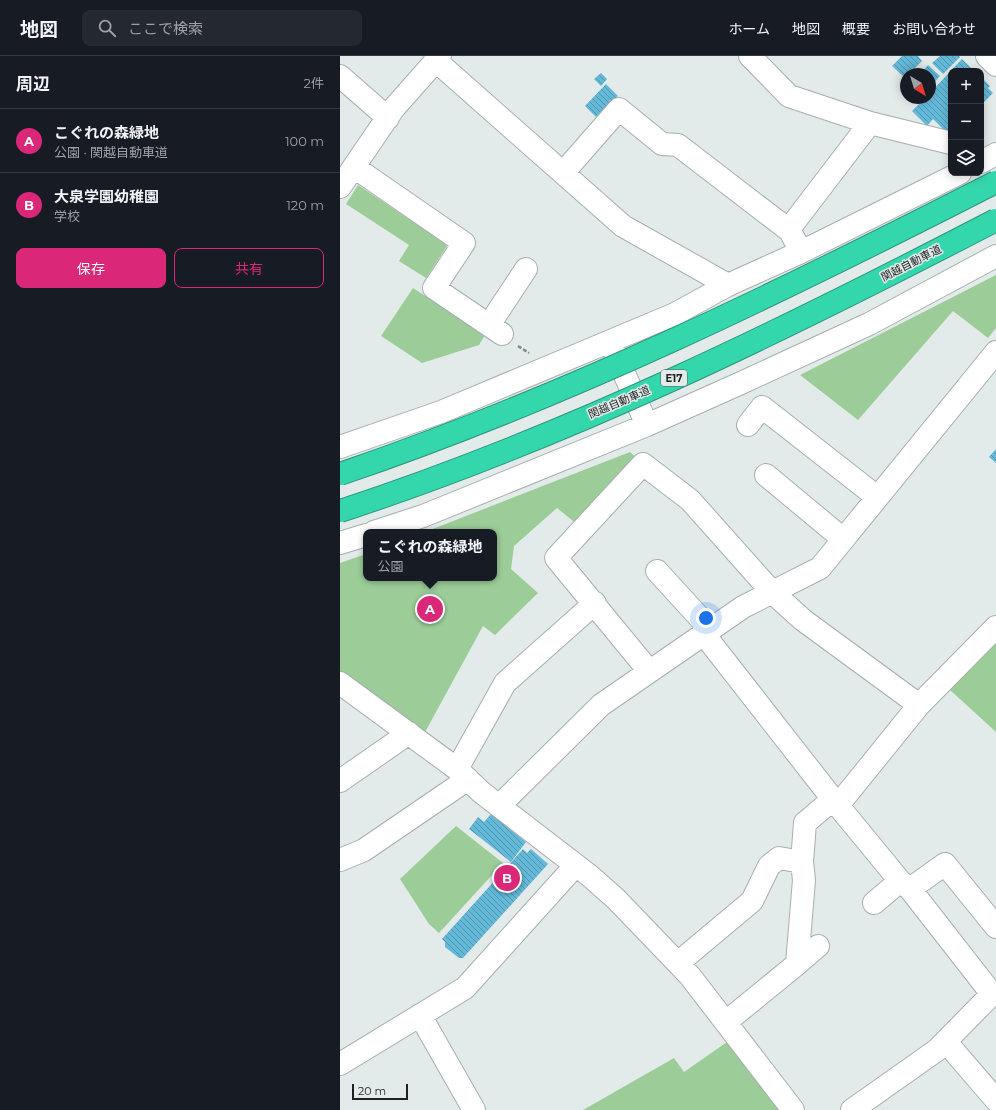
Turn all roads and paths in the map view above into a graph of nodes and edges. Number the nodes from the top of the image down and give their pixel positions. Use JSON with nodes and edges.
{"nodes":[{"id":1,"x":750,"y":56,"type":"edge"},
{"id":2,"x":987,"y":56,"type":"edge"},
{"id":3,"x":438,"y":58,"type":"edge"},
{"id":4,"x":996,"y":65,"type":"edge"},
{"id":5,"x":340,"y":76,"type":"edge"},
{"id":6,"x":388,"y":118,"type":"junction"},
{"id":7,"x":870,"y":123,"type":"junction"},
{"id":8,"x":948,"y":142,"type":"edge"},
{"id":9,"x":354,"y":167,"type":"junction"},
{"id":10,"x":563,"y":173,"type":"junction"},
{"id":11,"x":954,"y":176,"type":"edge"},
{"id":12,"x":996,"y":182,"type":"edge"},
{"id":13,"x":340,"y":187,"type":"edge"},
{"id":14,"x":996,"y":220,"type":"edge"},
{"id":15,"x":788,"y":229,"type":"junction"},
{"id":16,"x":801,"y":252,"type":"junction"},
{"id":17,"x":996,"y":256,"type":"edge"},
{"id":18,"x":526,"y":269,"type":"dead end"},
{"id":19,"x":728,"y":285,"type":"junction"},
{"id":20,"x":610,"y":341,"type":"junction"},
{"id":21,"x":996,"y":352,"type":"edge"},
{"id":22,"x":647,"y":425,"type":"junction"},
{"id":23,"x":748,"y":425,"type":"dead end"},
{"id":24,"x":345,"y":440,"type":"edge"},
{"id":25,"x":340,"y":474,"type":"edge"},
{"id":26,"x":766,"y":475,"type":"dead end"},
{"id":27,"x":877,"y":497,"type":"junction"},
{"id":28,"x":340,"y":512,"type":"edge"},
{"id":29,"x":383,"y":529,"type":"edge"},
{"id":30,"x":363,"y":536,"type":"edge"},
{"id":31,"x":843,"y":539,"type":"junction"},
{"id":32,"x":340,"y":544,"type":"edge"},
{"id":33,"x":657,"y":571,"type":"dead end"},
{"id":34,"x":772,"y":592,"type":"junction"},
{"id":35,"x":595,"y":603,"type":"junction"},
{"id":36,"x":996,"y":627,"type":"edge"},
{"id":37,"x":706,"y":631,"type":"junction"},
{"id":38,"x":649,"y":671,"type":"junction"},
{"id":39,"x":340,"y":683,"type":"edge"},
{"id":40,"x":919,"y":705,"type":"junction"},
{"id":41,"x":409,"y":734,"type":"junction"},
{"id":42,"x":462,"y":774,"type":"junction"},
{"id":43,"x":340,"y":781,"type":"edge"},
{"id":44,"x":835,"y":802,"type":"junction"},
{"id":45,"x":499,"y":806,"type":"junction"},
{"id":46,"x":340,"y":860,"type":"edge"},
{"id":47,"x":802,"y":862,"type":"junction"},
{"id":48,"x":575,"y":866,"type":"junction"},
{"id":49,"x":905,"y":885,"type":"junction"},
{"id":50,"x":874,"y":903,"type":"dead end"},
{"id":51,"x":996,"y":927,"type":"edge"},
{"id":52,"x":818,"y":946,"type":"dead end"},
{"id":53,"x":678,"y":963,"type":"junction"},
{"id":54,"x":797,"y":964,"type":"junction"},
{"id":55,"x":420,"y":1015,"type":"junction"},
{"id":56,"x":726,"y":1022,"type":"junction"},
{"id":57,"x":946,"y":1042,"type":"junction"},
{"id":58,"x":341,"y":1060,"type":"edge"},
{"id":59,"x":995,"y":1096,"type":"edge"},
{"id":60,"x":474,"y":1110,"type":"edge"},
{"id":61,"x":793,"y":1110,"type":"edge"},
{"id":62,"x":852,"y":1110,"type":"edge"}],
"edges":[{"from":1,"to":7,"type":"street"},
{"from":2,"to":4,"type":"street"},
{"from":3,"to":6,"type":"street"},
{"from":3,"to":10,"type":"street"},
{"from":5,"to":6,"type":"street"},
{"from":6,"to":9,"type":"street"},
{"from":7,"to":8,"type":"street"},
{"from":7,"to":15,"type":"street"},
{"from":9,"to":13,"type":"street"},
{"from":9,"to":18,"type":"street"},
{"from":10,"to":15,"type":"street"},
{"from":10,"to":19,"type":"street"},
{"from":11,"to":16,"type":"street"},
{"from":12,"to":25,"type":"highway","bridge":true},
{"from":14,"to":28,"type":"highway","name":"関越自動車道","number":"E17","bridge":true},
{"from":15,"to":16,"type":"street"},
{"from":16,"to":19,"type":"street"},
{"from":17,"to":22,"type":"street"},
{"from":19,"to":20,"type":"street"},
{"from":20,"to":22,"type":"street"},
{"from":20,"to":24,"type":"street"},
{"from":21,"to":27,"type":"street"},
{"from":22,"to":29,"type":"street"},
{"from":23,"to":27,"type":"street"},
{"from":26,"to":31,"type":"street"},
{"from":27,"to":31,"type":"street"},
{"from":30,"to":32,"type":"street"},
{"from":31,"to":34,"type":"street"},
{"from":33,"to":37,"type":"street"},
{"from":34,"to":35,"type":"street"},
{"from":34,"to":37,"type":"street"},
{"from":34,"to":40,"type":"street"},
{"from":35,"to":38,"type":"street"},
{"from":35,"to":42,"type":"street"},
{"from":36,"to":40,"type":"street"},
{"from":37,"to":38,"type":"street"},
{"from":37,"to":44,"type":"street"},
{"from":38,"to":45,"type":"street"},
{"from":39,"to":41,"type":"street"},
{"from":40,"to":44,"type":"street"},
{"from":41,"to":42,"type":"street"},
{"from":41,"to":43,"type":"street"},
{"from":42,"to":45,"type":"street"},
{"from":42,"to":46,"type":"street"},
{"from":44,"to":47,"type":"street"},
{"from":44,"to":49,"type":"street"},
{"from":45,"to":48,"type":"street"},
{"from":47,"to":53,"type":"street"},
{"from":47,"to":54,"type":"street"},
{"from":48,"to":53,"type":"street"},
{"from":48,"to":55,"type":"street"},
{"from":49,"to":50,"type":"street"},
{"from":49,"to":51,"type":"street"},
{"from":49,"to":57,"type":"street"},
{"from":52,"to":54,"type":"street"},
{"from":53,"to":56,"type":"street"},
{"from":54,"to":56,"type":"street"},
{"from":55,"to":58,"type":"street"},
{"from":55,"to":60,"type":"street"},
{"from":56,"to":61,"type":"street"},
{"from":57,"to":59,"type":"street"},
{"from":57,"to":62,"type":"street"}]}
